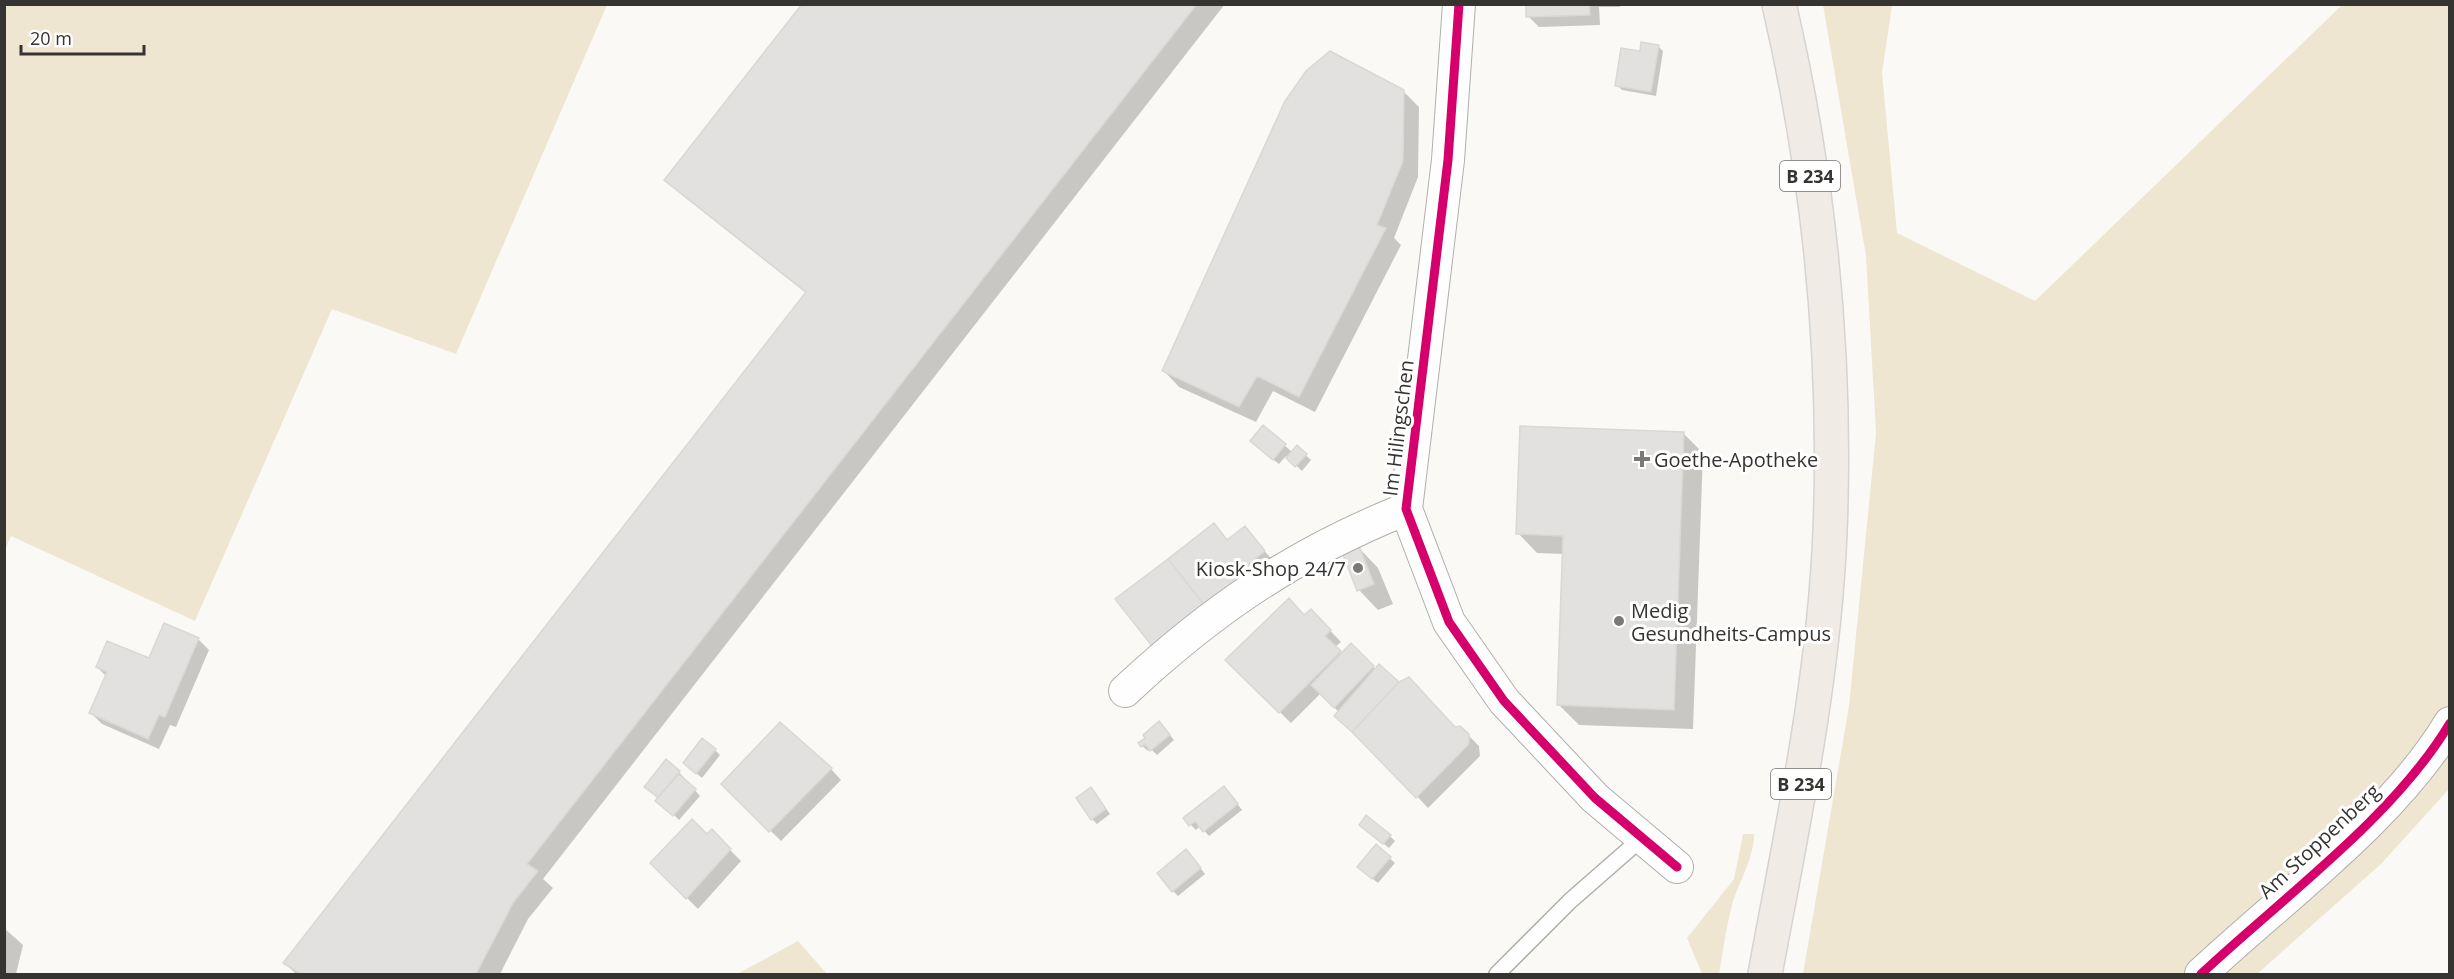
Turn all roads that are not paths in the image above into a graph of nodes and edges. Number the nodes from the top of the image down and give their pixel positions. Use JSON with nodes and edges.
{"nodes":[{"id":1,"x":1459,"y":4,"type":"edge"},
{"id":2,"x":1779,"y":4,"type":"edge"},
{"id":3,"x":1406,"y":508,"type":"junction"},
{"id":4,"x":1125,"y":691,"type":"dead end"},
{"id":5,"x":2450,"y":723,"type":"edge"},
{"id":6,"x":1642,"y":838,"type":"junction"},
{"id":7,"x":1677,"y":867,"type":"dead end"},
{"id":8,"x":1497,"y":975,"type":"edge"},
{"id":9,"x":1765,"y":975,"type":"edge"},
{"id":10,"x":2202,"y":975,"type":"edge"}],
"edges":[{"from":1,"to":3,"type":"street","name":"Im Hilingschen"},
{"from":2,"to":9,"type":"main road","number":"B 234"},
{"from":3,"to":4,"type":"street","name":"Im Hilingschen"},
{"from":3,"to":6,"type":"street","name":"Im Hilingschen"},
{"from":5,"to":10,"type":"street","name":"Am Stoppenberg"},
{"from":6,"to":7,"type":"street","name":"Im Hilingschen"},
{"from":6,"to":8,"type":"lane"}]}
